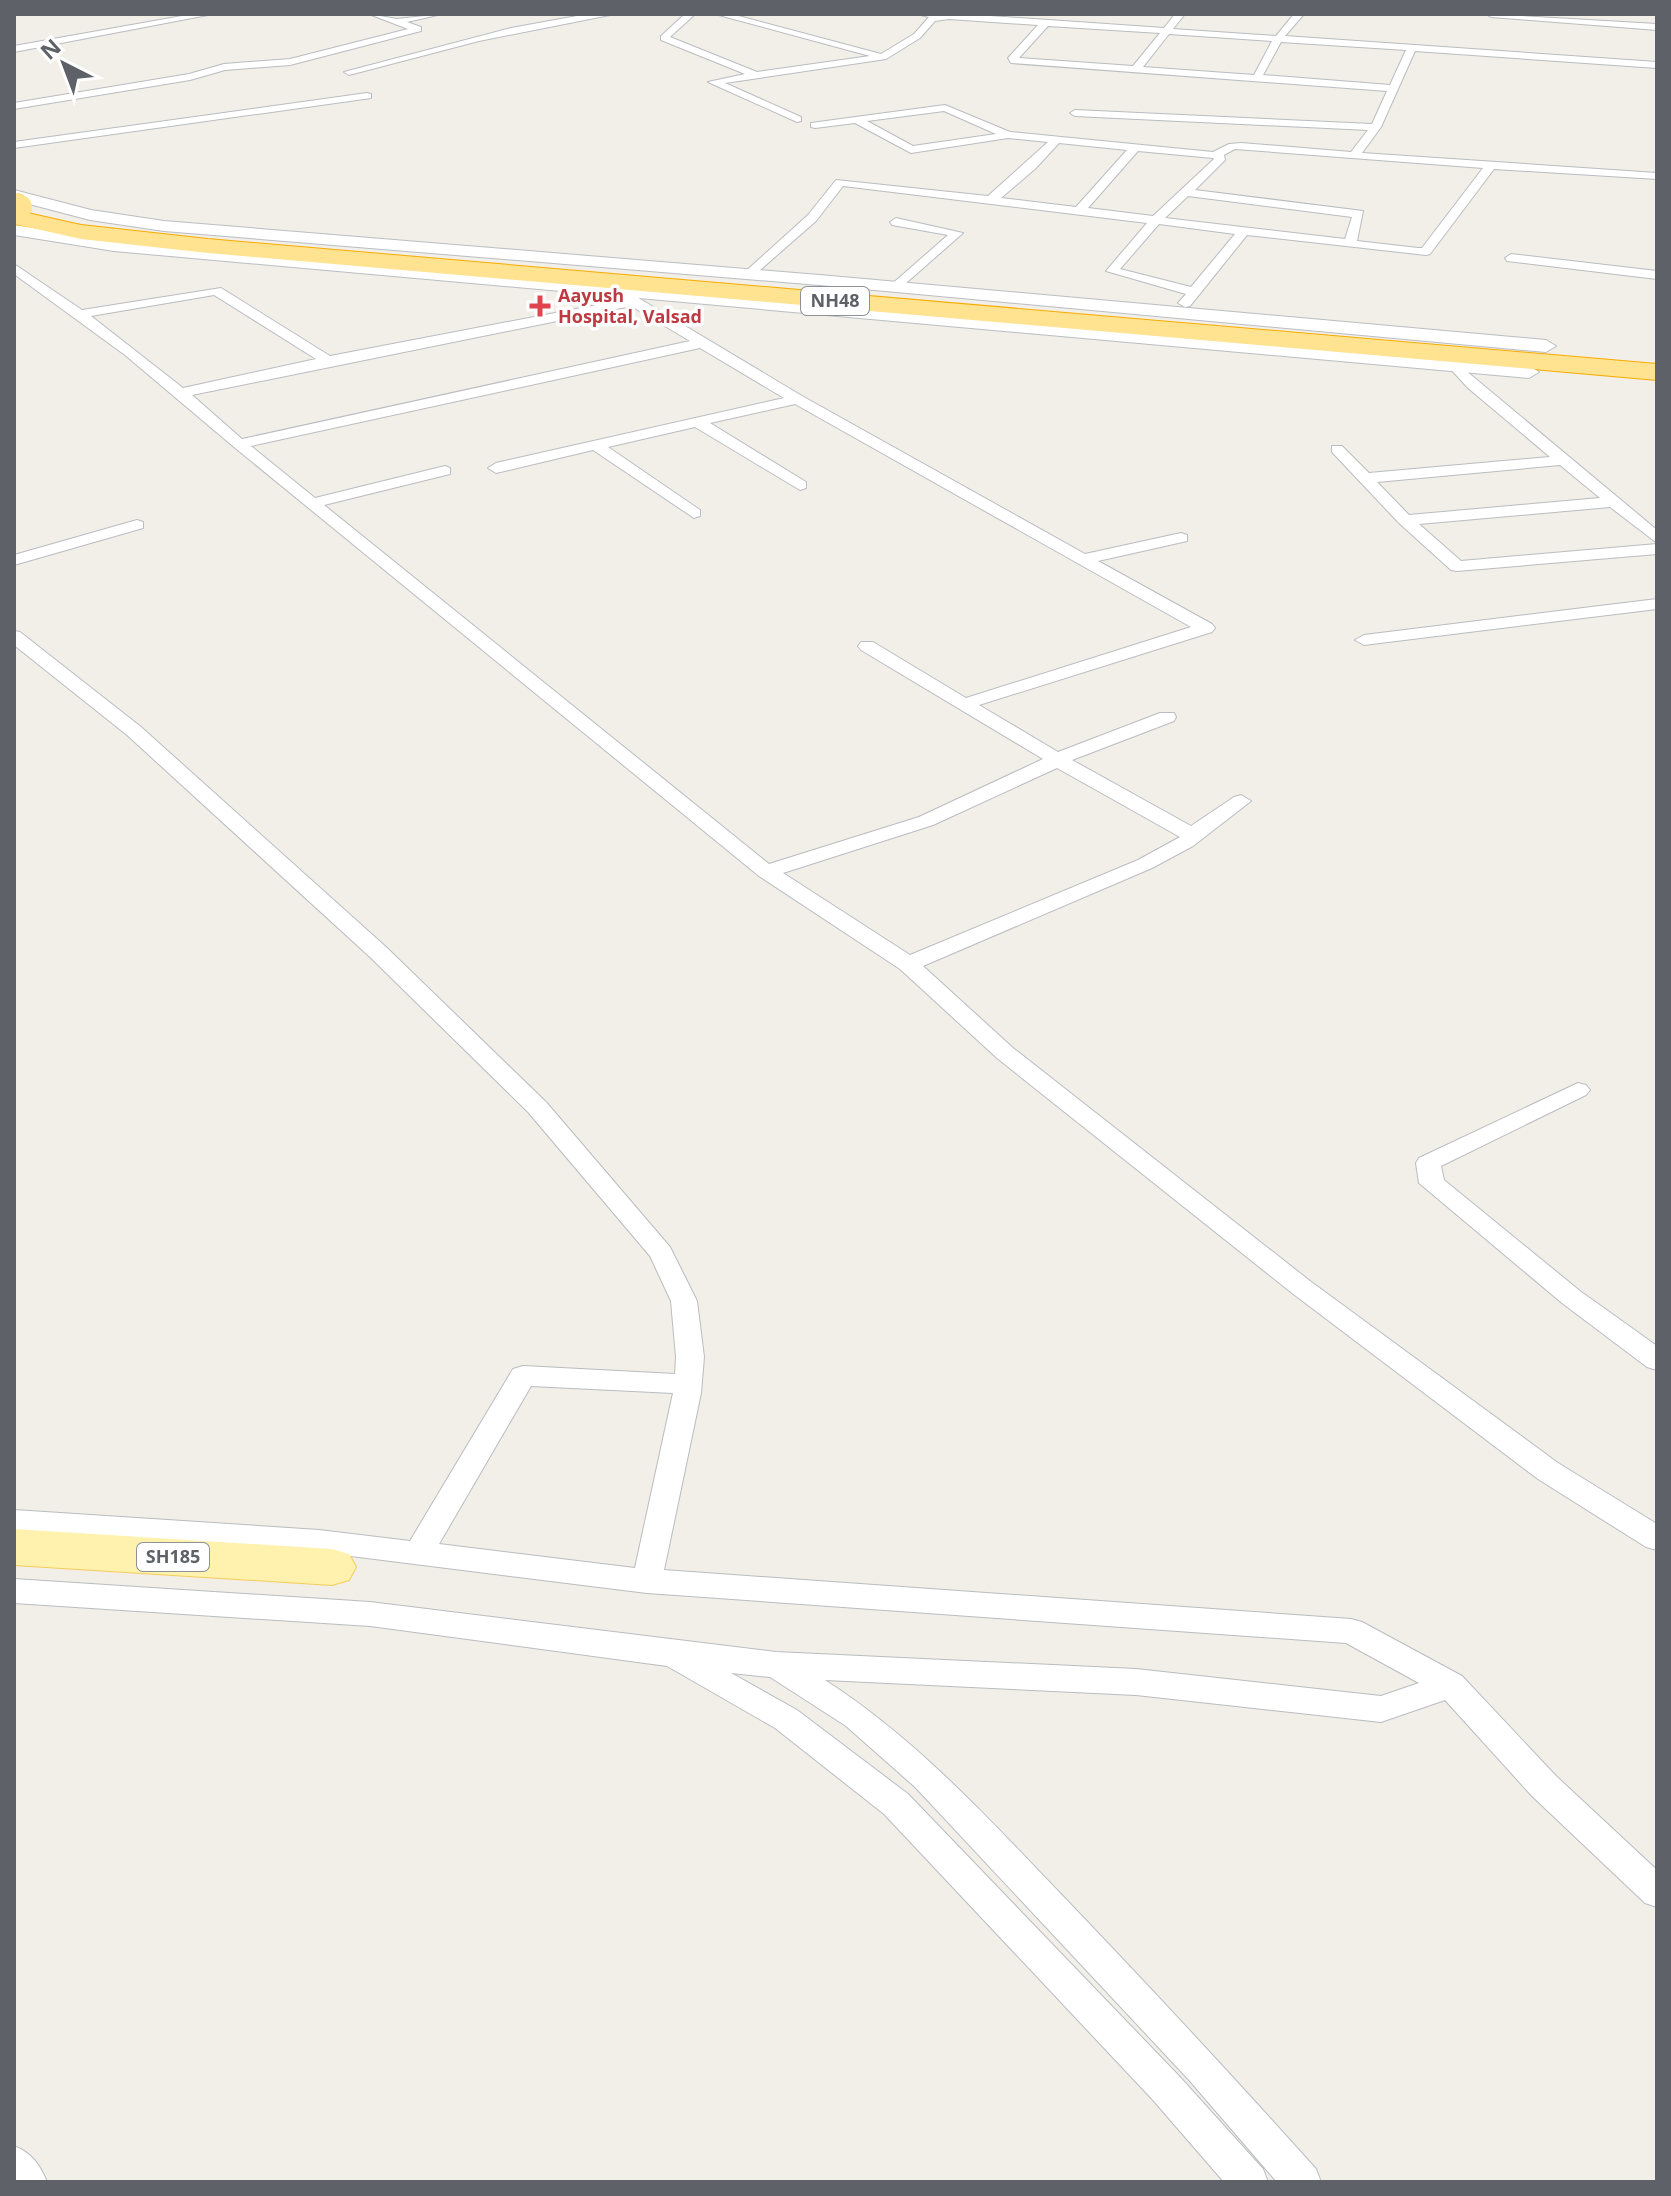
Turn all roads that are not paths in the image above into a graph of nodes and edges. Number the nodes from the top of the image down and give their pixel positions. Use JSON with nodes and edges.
{"nodes":[{"id":1,"x":208,"y":14,"type":"edge"},
{"id":2,"x":374,"y":14,"type":"edge"},
{"id":3,"x":437,"y":14,"type":"edge"},
{"id":4,"x":610,"y":14,"type":"edge"},
{"id":5,"x":720,"y":14,"type":"edge"},
{"id":6,"x":922,"y":14,"type":"edge"},
{"id":7,"x":1063,"y":14,"type":"edge"},
{"id":8,"x":1180,"y":14,"type":"edge"},
{"id":9,"x":1299,"y":14,"type":"edge"},
{"id":10,"x":1491,"y":14,"type":"edge"},
{"id":11,"x":950,"y":15,"type":"edge"},
{"id":12,"x":688,"y":16,"type":"dead end"},
{"id":13,"x":398,"y":21,"type":"junction"},
{"id":14,"x":1050,"y":23,"type":"junction"},
{"id":15,"x":1657,"y":27,"type":"edge"},
{"id":16,"x":1169,"y":31,"type":"junction"},
{"id":17,"x":1278,"y":39,"type":"junction"},
{"id":18,"x":1412,"y":48,"type":"junction"},
{"id":19,"x":14,"y":49,"type":"edge"},
{"id":20,"x":883,"y":57,"type":"junction"},
{"id":21,"x":1657,"y":65,"type":"edge"},
{"id":22,"x":1136,"y":69,"type":"junction"},
{"id":23,"x":349,"y":72,"type":"dead end"},
{"id":24,"x":757,"y":76,"type":"junction"},
{"id":25,"x":1257,"y":78,"type":"junction"},
{"id":26,"x":1394,"y":88,"type":"junction"},
{"id":27,"x":367,"y":96,"type":"dead end"},
{"id":28,"x":14,"y":106,"type":"edge"},
{"id":29,"x":1075,"y":113,"type":"dead end"},
{"id":30,"x":797,"y":119,"type":"dead end"},
{"id":31,"x":857,"y":120,"type":"junction"},
{"id":32,"x":815,"y":125,"type":"dead end"},
{"id":33,"x":1376,"y":127,"type":"junction"},
{"id":34,"x":1008,"y":135,"type":"junction"},
{"id":35,"x":1058,"y":138,"type":"junction"},
{"id":36,"x":14,"y":145,"type":"edge"},
{"id":37,"x":1136,"y":146,"type":"junction"},
{"id":38,"x":1215,"y":155,"type":"junction"},
{"id":39,"x":1354,"y":156,"type":"junction"},
{"id":40,"x":1491,"y":165,"type":"junction"},
{"id":41,"x":1657,"y":176,"type":"edge"},
{"id":42,"x":1186,"y":192,"type":"junction"},
{"id":43,"x":990,"y":201,"type":"junction"},
{"id":44,"x":18,"y":209,"type":"edge"},
{"id":45,"x":1078,"y":212,"type":"junction"},
{"id":46,"x":1155,"y":221,"type":"junction"},
{"id":47,"x":896,"y":222,"type":"dead end"},
{"id":48,"x":1243,"y":232,"type":"junction"},
{"id":49,"x":1350,"y":244,"type":"junction"},
{"id":50,"x":1511,"y":258,"type":"dead end"},
{"id":51,"x":14,"y":268,"type":"edge"},
{"id":52,"x":751,"y":274,"type":"junction"},
{"id":53,"x":1657,"y":275,"type":"edge"},
{"id":54,"x":897,"y":287,"type":"junction"},
{"id":55,"x":1194,"y":292,"type":"junction"},
{"id":56,"x":924,"y":295,"type":"junction"},
{"id":57,"x":627,"y":296,"type":"junction"},
{"id":58,"x":82,"y":314,"type":"junction"},
{"id":59,"x":1176,"y":314,"type":"junction"},
{"id":60,"x":702,"y":343,"type":"junction"},
{"id":61,"x":1546,"y":346,"type":"junction"},
{"id":62,"x":1442,"y":354,"type":"junction"},
{"id":63,"x":1657,"y":355,"type":"edge"},
{"id":64,"x":328,"y":361,"type":"junction"},
{"id":65,"x":1657,"y":364,"type":"edge"},
{"id":66,"x":1657,"y":372,"type":"edge"},
{"id":67,"x":1657,"y":383,"type":"edge"},
{"id":68,"x":182,"y":393,"type":"junction"},
{"id":69,"x":797,"y":399,"type":"junction"},
{"id":70,"x":697,"y":422,"type":"junction"},
{"id":71,"x":239,"y":444,"type":"junction"},
{"id":72,"x":595,"y":445,"type":"junction"},
{"id":73,"x":1337,"y":449,"type":"dead end"},
{"id":74,"x":1565,"y":460,"type":"junction"},
{"id":75,"x":496,"y":468,"type":"dead end"},
{"id":76,"x":445,"y":471,"type":"dead end"},
{"id":77,"x":1364,"y":478,"type":"junction"},
{"id":78,"x":800,"y":485,"type":"dead end"},
{"id":79,"x":1611,"y":502,"type":"junction"},
{"id":80,"x":313,"y":503,"type":"junction"},
{"id":81,"x":694,"y":513,"type":"dead end"},
{"id":82,"x":1405,"y":520,"type":"junction"},
{"id":83,"x":137,"y":525,"type":"dead end"},
{"id":84,"x":1181,"y":538,"type":"dead end"},
{"id":85,"x":1657,"y":538,"type":"edge"},
{"id":86,"x":1657,"y":549,"type":"edge"},
{"id":87,"x":1083,"y":559,"type":"junction"},
{"id":88,"x":14,"y":560,"type":"edge"},
{"id":89,"x":1657,"y":604,"type":"edge"},
{"id":90,"x":14,"y":636,"type":"edge"},
{"id":91,"x":1364,"y":640,"type":"dead end"},
{"id":92,"x":867,"y":646,"type":"dead end"},
{"id":93,"x":965,"y":704,"type":"junction"},
{"id":94,"x":1167,"y":717,"type":"dead end"},
{"id":95,"x":1059,"y":761,"type":"junction"},
{"id":96,"x":1241,"y":801,"type":"dead end"},
{"id":97,"x":1192,"y":835,"type":"junction"},
{"id":98,"x":766,"y":872,"type":"junction"},
{"id":99,"x":908,"y":964,"type":"junction"},
{"id":100,"x":1578,"y":1090,"type":"dead end"},
{"id":101,"x":1657,"y":1360,"type":"edge"},
{"id":102,"x":688,"y":1384,"type":"junction"},
{"id":103,"x":14,"y":1521,"type":"edge"},
{"id":104,"x":1657,"y":1539,"type":"edge"},
{"id":105,"x":14,"y":1547,"type":"edge"},
{"id":106,"x":418,"y":1553,"type":"junction"},
{"id":107,"x":332,"y":1567,"type":"dead end"},
{"id":108,"x":647,"y":1581,"type":"junction"},
{"id":109,"x":14,"y":1591,"type":"edge"},
{"id":110,"x":670,"y":1654,"type":"junction"},
{"id":111,"x":776,"y":1665,"type":"junction"},
{"id":112,"x":1451,"y":1685,"type":"junction"},
{"id":113,"x":1657,"y":1892,"type":"edge"},
{"id":114,"x":14,"y":2165,"type":"edge"},
{"id":115,"x":28,"y":2182,"type":"edge"},
{"id":116,"x":1249,"y":2182,"type":"edge"},
{"id":117,"x":1302,"y":2182,"type":"edge"}],
"edges":[{"from":1,"to":19,"type":"street"},
{"from":2,"to":13,"type":"street"},
{"from":3,"to":13,"type":"street"},
{"from":4,"to":23,"type":"street"},
{"from":5,"to":20,"type":"street"},
{"from":6,"to":11,"type":"street"},
{"from":7,"to":14,"type":"street"},
{"from":8,"to":16,"type":"street"},
{"from":9,"to":17,"type":"street"},
{"from":10,"to":15,"type":"street"},
{"from":11,"to":14,"type":"street"},
{"from":11,"to":20,"type":"street"},
{"from":12,"to":24,"type":"street"},
{"from":13,"to":28,"type":"street"},
{"from":14,"to":16,"type":"street"},
{"from":14,"to":22,"type":"street"},
{"from":16,"to":17,"type":"street"},
{"from":16,"to":22,"type":"street"},
{"from":17,"to":18,"type":"street"},
{"from":17,"to":25,"type":"street"},
{"from":18,"to":21,"type":"street"},
{"from":18,"to":26,"type":"street"},
{"from":20,"to":24,"type":"street"},
{"from":22,"to":25,"type":"street"},
{"from":24,"to":30,"type":"street"},
{"from":25,"to":26,"type":"street"},
{"from":26,"to":33,"type":"street"},
{"from":27,"to":36,"type":"street"},
{"from":29,"to":33,"type":"street"},
{"from":31,"to":32,"type":"street"},
{"from":31,"to":34,"type":"street"},
{"from":31,"to":34,"type":"street"},
{"from":33,"to":39,"type":"street"},
{"from":34,"to":35,"type":"street"},
{"from":35,"to":37,"type":"street"},
{"from":35,"to":43,"type":"street"},
{"from":37,"to":38,"type":"street"},
{"from":37,"to":45,"type":"street"},
{"from":38,"to":39,"type":"street"},
{"from":38,"to":42,"type":"street"},
{"from":39,"to":40,"type":"street"},
{"from":40,"to":41,"type":"street"},
{"from":40,"to":49,"type":"street"},
{"from":42,"to":46,"type":"street"},
{"from":42,"to":49,"type":"street"},
{"from":43,"to":45,"type":"street"},
{"from":43,"to":52,"type":"street"},
{"from":44,"to":52,"type":"street"},
{"from":44,"to":56,"type":"highway","number":"NH48"},
{"from":44,"to":57,"type":"street"},
{"from":44,"to":62,"type":"highway","number":"NH48"},
{"from":45,"to":46,"type":"street"},
{"from":46,"to":48,"type":"street"},
{"from":46,"to":55,"type":"street"},
{"from":47,"to":54,"type":"street"},
{"from":48,"to":49,"type":"street"},
{"from":48,"to":55,"type":"street"},
{"from":50,"to":53,"type":"street"},
{"from":51,"to":58,"type":"street"},
{"from":52,"to":54,"type":"street"},
{"from":54,"to":56,"type":"street"},
{"from":55,"to":59,"type":"street"},
{"from":56,"to":59,"type":"street"},
{"from":56,"to":62,"type":"highway","number":"NH48"},
{"from":57,"to":60,"type":"street"},
{"from":57,"to":62,"type":"street"},
{"from":57,"to":64,"type":"street"},
{"from":58,"to":64,"type":"street"},
{"from":58,"to":68,"type":"street"},
{"from":59,"to":61,"type":"street"},
{"from":60,"to":69,"type":"street"},
{"from":60,"to":71,"type":"street"},
{"from":61,"to":62,"type":"highway"},
{"from":61,"to":63,"type":"highway"},
{"from":62,"to":65,"type":"highway","number":"NH48"},
{"from":62,"to":66,"type":"highway","number":"NH48"},
{"from":62,"to":67,"type":"highway"},
{"from":62,"to":74,"type":"street"},
{"from":64,"to":68,"type":"street"},
{"from":68,"to":71,"type":"street"},
{"from":69,"to":70,"type":"street"},
{"from":69,"to":87,"type":"street"},
{"from":70,"to":72,"type":"street"},
{"from":70,"to":78,"type":"street"},
{"from":71,"to":80,"type":"street"},
{"from":72,"to":75,"type":"street"},
{"from":72,"to":81,"type":"street"},
{"from":73,"to":77,"type":"street"},
{"from":74,"to":77,"type":"street"},
{"from":74,"to":79,"type":"street"},
{"from":76,"to":80,"type":"street"},
{"from":77,"to":82,"type":"street"},
{"from":79,"to":82,"type":"street"},
{"from":79,"to":85,"type":"street"},
{"from":80,"to":98,"type":"street"},
{"from":82,"to":86,"type":"street"},
{"from":83,"to":88,"type":"street"},
{"from":84,"to":87,"type":"street"},
{"from":87,"to":93,"type":"street"},
{"from":89,"to":91,"type":"street"},
{"from":90,"to":102,"type":"street"},
{"from":92,"to":93,"type":"street"},
{"from":93,"to":95,"type":"street"},
{"from":94,"to":95,"type":"street"},
{"from":95,"to":97,"type":"street"},
{"from":95,"to":98,"type":"street"},
{"from":96,"to":97,"type":"street"},
{"from":97,"to":99,"type":"street"},
{"from":98,"to":99,"type":"street"},
{"from":99,"to":104,"type":"street"},
{"from":100,"to":101,"type":"street"},
{"from":102,"to":106,"type":"street"},
{"from":102,"to":108,"type":"street"},
{"from":103,"to":106,"type":"street"},
{"from":105,"to":107,"type":"main road","number":"SH185"},
{"from":106,"to":108,"type":"street"},
{"from":108,"to":112,"type":"street"},
{"from":109,"to":110,"type":"street"},
{"from":110,"to":111,"type":"street"},
{"from":110,"to":116,"type":"street"},
{"from":111,"to":112,"type":"street"},
{"from":111,"to":117,"type":"street"},
{"from":112,"to":113,"type":"street"},
{"from":114,"to":115,"type":"street"}]}
